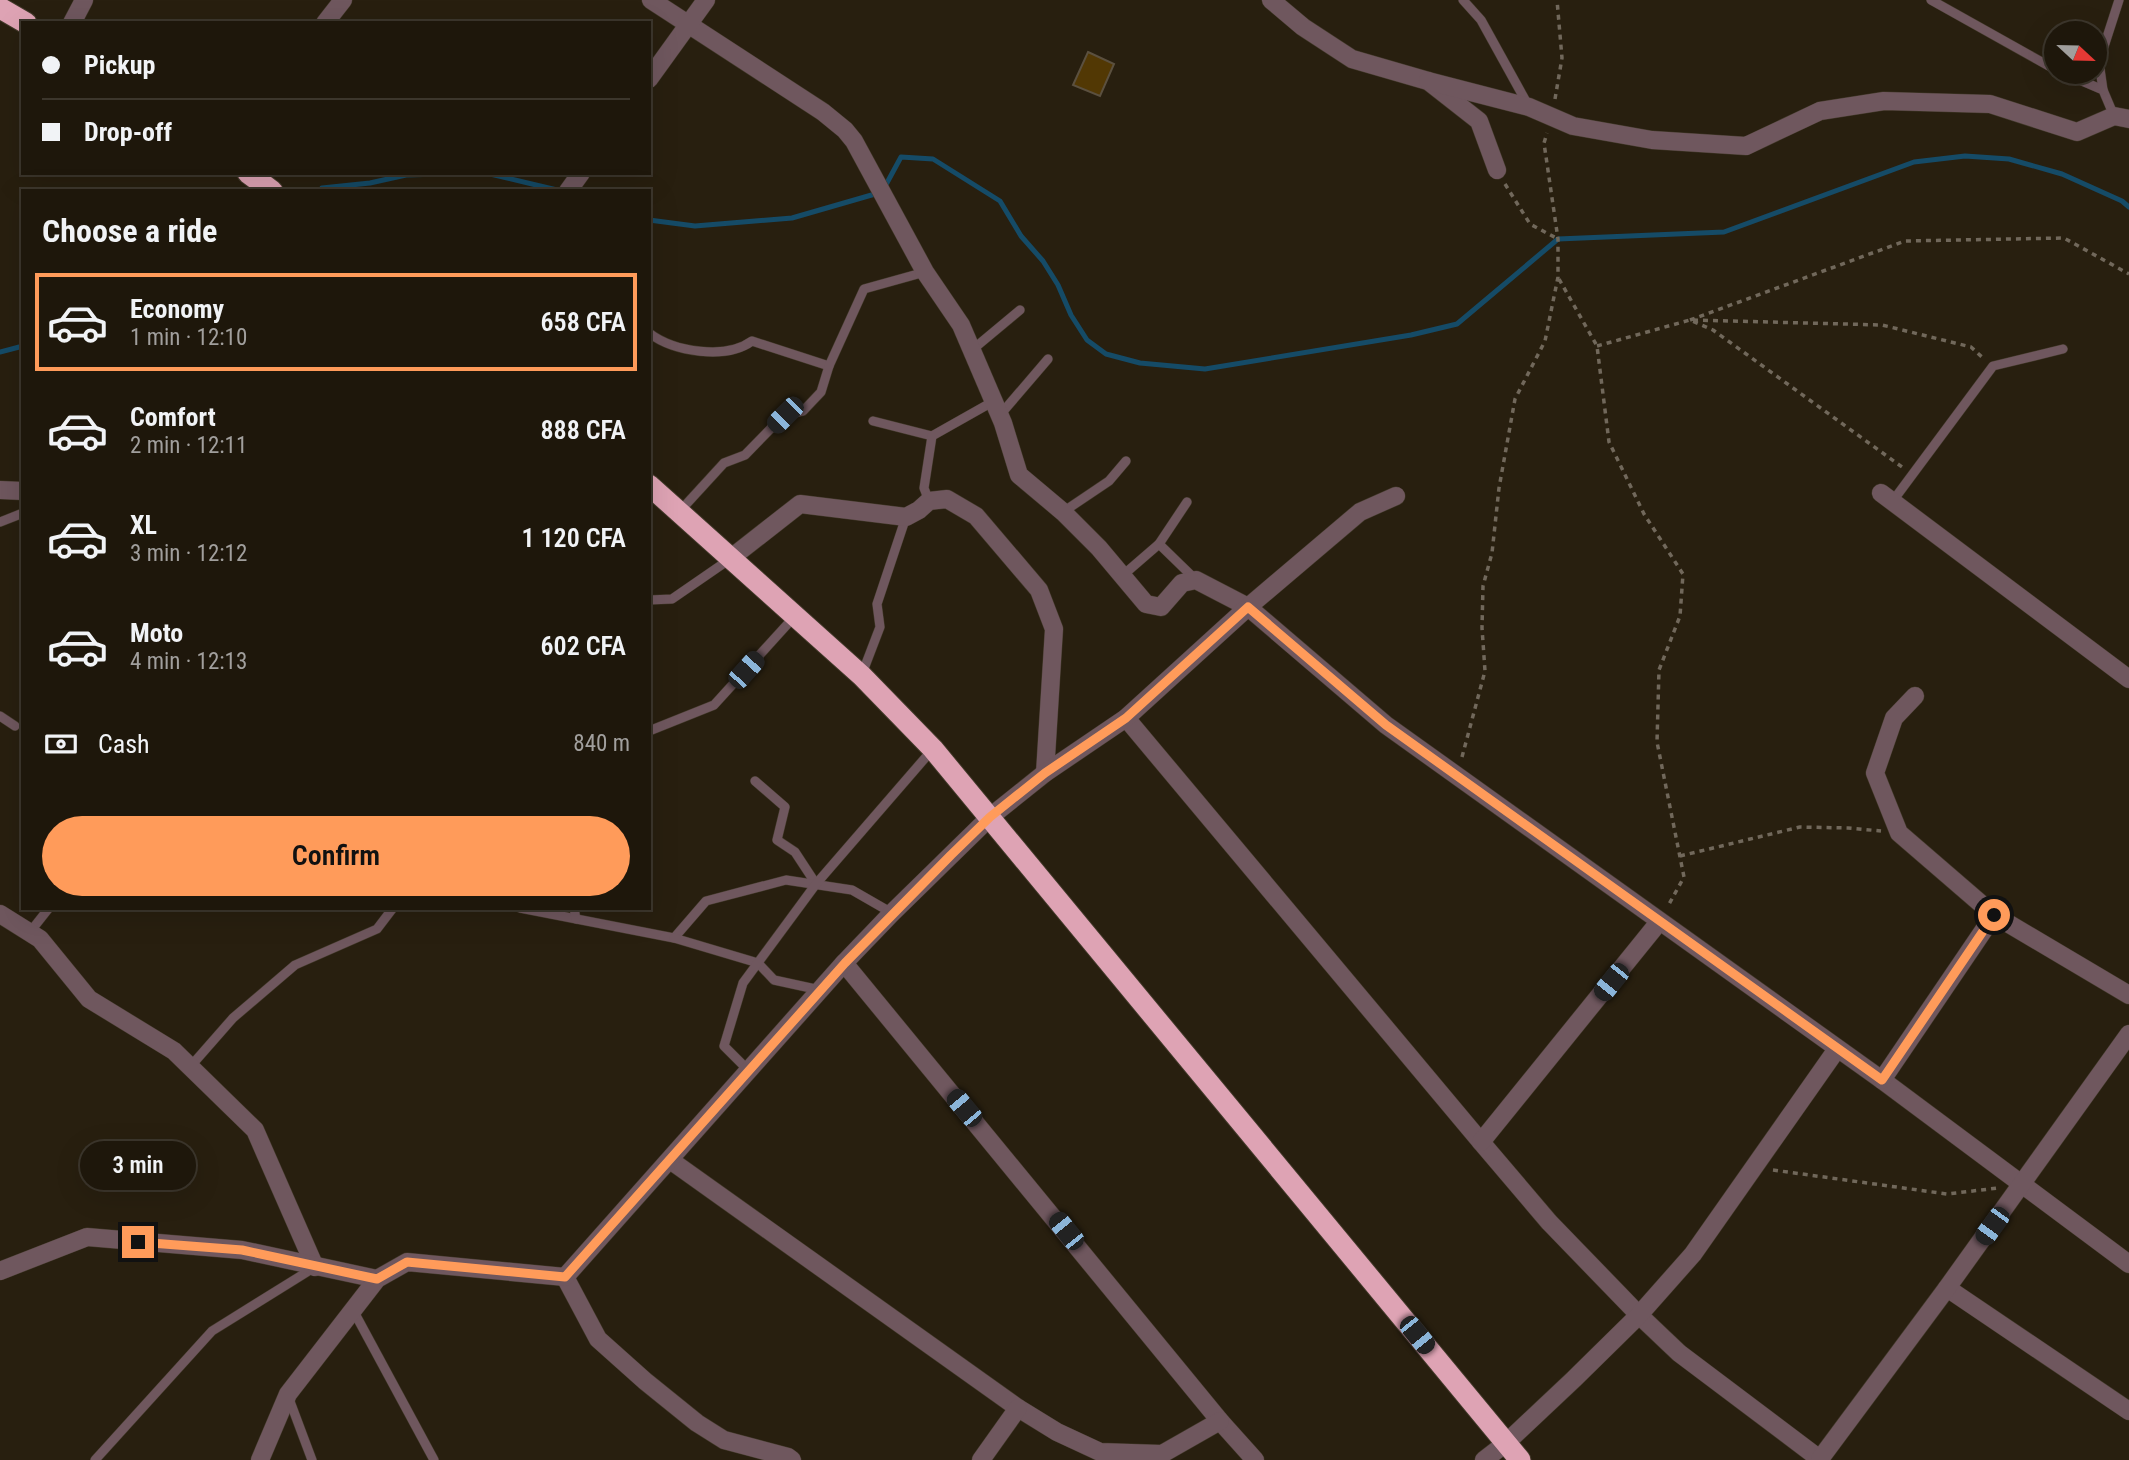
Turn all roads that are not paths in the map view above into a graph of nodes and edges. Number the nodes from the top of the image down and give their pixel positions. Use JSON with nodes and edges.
{"nodes":[{"id":1,"x":84,"y":0,"type":"edge"},
{"id":2,"x":329,"y":0,"type":"edge"},
{"id":3,"x":343,"y":0,"type":"edge"},
{"id":4,"x":651,"y":0,"type":"edge"},
{"id":5,"x":706,"y":0,"type":"edge"},
{"id":6,"x":1271,"y":0,"type":"edge"},
{"id":7,"x":1463,"y":0,"type":"edge"},
{"id":8,"x":1931,"y":0,"type":"edge"},
{"id":9,"x":2119,"y":0,"type":"edge"},
{"id":10,"x":0,"y":8,"type":"edge"},
{"id":11,"x":23,"y":21,"type":"edge"},
{"id":12,"x":73,"y":21,"type":"edge"},
{"id":13,"x":324,"y":21,"type":"edge"},
{"id":14,"x":326,"y":21,"type":"edge"},
{"id":15,"x":688,"y":23,"type":"junction"},
{"id":16,"x":2044,"y":63,"type":"edge"},
{"id":17,"x":651,"y":76,"type":"edge"},
{"id":18,"x":1428,"y":80,"type":"junction"},
{"id":19,"x":2089,"y":84,"type":"edge"},
{"id":20,"x":2103,"y":90,"type":"junction"},
{"id":21,"x":1529,"y":107,"type":"junction"},
{"id":22,"x":2122,"y":118,"type":"edge"},
{"id":23,"x":1497,"y":170,"type":"road end"},
{"id":24,"x":251,"y":175,"type":"edge"},
{"id":25,"x":269,"y":189,"type":"edge"},
{"id":26,"x":925,"y":271,"type":"junction"},
{"id":27,"x":1020,"y":310,"type":"dead end"},
{"id":28,"x":651,"y":334,"type":"edge"},
{"id":29,"x":2063,"y":349,"type":"dead end"},
{"id":30,"x":972,"y":350,"type":"junction"},
{"id":31,"x":1048,"y":359,"type":"dead end"},
{"id":32,"x":829,"y":366,"type":"junction"},
{"id":33,"x":997,"y":408,"type":"junction"},
{"id":34,"x":873,"y":421,"type":"dead end"},
{"id":35,"x":932,"y":436,"type":"junction"},
{"id":36,"x":1126,"y":461,"type":"dead end"},
{"id":37,"x":651,"y":487,"type":"edge"},
{"id":38,"x":0,"y":489,"type":"edge"},
{"id":39,"x":21,"y":491,"type":"edge"},
{"id":40,"x":1396,"y":496,"type":"dead end"},
{"id":41,"x":1886,"y":497,"type":"joint"},
{"id":42,"x":929,"y":501,"type":"junction"},
{"id":43,"x":1186,"y":502,"type":"dead end"},
{"id":44,"x":679,"y":512,"type":"junction"},
{"id":45,"x":1063,"y":512,"type":"junction"},
{"id":46,"x":21,"y":514,"type":"edge"},
{"id":47,"x":906,"y":517,"type":"junction"},
{"id":48,"x":0,"y":522,"type":"edge"},
{"id":49,"x":1159,"y":544,"type":"junction"},
{"id":50,"x":731,"y":558,"type":"junction"},
{"id":51,"x":1122,"y":576,"type":"junction"},
{"id":52,"x":1196,"y":580,"type":"junction"},
{"id":53,"x":651,"y":600,"type":"edge"},
{"id":54,"x":1248,"y":607,"type":"junction"},
{"id":55,"x":794,"y":617,"type":"junction"},
{"id":56,"x":862,"y":676,"type":"junction"},
{"id":57,"x":2129,"y":679,"type":"edge"},
{"id":58,"x":1915,"y":696,"type":"dead end"},
{"id":59,"x":0,"y":716,"type":"edge"},
{"id":60,"x":1126,"y":718,"type":"junction"},
{"id":61,"x":15,"y":726,"type":"dead end"},
{"id":62,"x":651,"y":730,"type":"edge"},
{"id":63,"x":933,"y":749,"type":"junction"},
{"id":64,"x":1045,"y":773,"type":"junction"},
{"id":65,"x":755,"y":781,"type":"dead end"},
{"id":66,"x":990,"y":817,"type":"junction"},
{"id":67,"x":816,"y":884,"type":"junction"},
{"id":68,"x":47,"y":910,"type":"edge"},
{"id":69,"x":391,"y":910,"type":"edge"},
{"id":70,"x":530,"y":910,"type":"edge"},
{"id":71,"x":574,"y":910,"type":"edge"},
{"id":72,"x":892,"y":913,"type":"junction"},
{"id":73,"x":0,"y":914,"type":"edge"},
{"id":74,"x":1994,"y":915,"type":"junction"},
{"id":75,"x":576,"y":919,"type":"junction"},
{"id":76,"x":1660,"y":922,"type":"junction"},
{"id":77,"x":30,"y":933,"type":"junction"},
{"id":78,"x":674,"y":938,"type":"junction"},
{"id":79,"x":758,"y":963,"type":"junction"},
{"id":80,"x":845,"y":963,"type":"junction"},
{"id":81,"x":820,"y":990,"type":"junction"},
{"id":82,"x":2129,"y":995,"type":"edge"},
{"id":83,"x":2129,"y":1034,"type":"edge"},
{"id":84,"x":1837,"y":1049,"type":"junction"},
{"id":85,"x":190,"y":1067,"type":"junction"},
{"id":86,"x":749,"y":1071,"type":"junction"},
{"id":87,"x":1882,"y":1080,"type":"junction"},
{"id":88,"x":1480,"y":1142,"type":"junction"},
{"id":89,"x":670,"y":1160,"type":"junction"},
{"id":90,"x":2021,"y":1185,"type":"junction"},
{"id":91,"x":2129,"y":1264,"type":"edge"},
{"id":92,"x":315,"y":1267,"type":"junction"},
{"id":93,"x":0,"y":1271,"type":"edge"},
{"id":94,"x":565,"y":1277,"type":"junction"},
{"id":95,"x":377,"y":1279,"type":"junction"},
{"id":96,"x":1947,"y":1288,"type":"junction"},
{"id":97,"x":353,"y":1310,"type":"junction"},
{"id":98,"x":1639,"y":1315,"type":"junction"},
{"id":99,"x":288,"y":1394,"type":"junction"},
{"id":100,"x":1018,"y":1408,"type":"junction"},
{"id":101,"x":2129,"y":1411,"type":"edge"},
{"id":102,"x":1220,"y":1421,"type":"junction"},
{"id":103,"x":1506,"y":1443,"type":"junction"},
{"id":104,"x":1162,"y":1457,"type":"edge"},
{"id":105,"x":95,"y":1460,"type":"edge"},
{"id":106,"x":260,"y":1460,"type":"edge"},
{"id":107,"x":312,"y":1460,"type":"edge"},
{"id":108,"x":434,"y":1460,"type":"edge"},
{"id":109,"x":792,"y":1460,"type":"edge"},
{"id":110,"x":981,"y":1460,"type":"edge"},
{"id":111,"x":1255,"y":1460,"type":"edge"},
{"id":112,"x":1484,"y":1460,"type":"edge"},
{"id":113,"x":1520,"y":1460,"type":"edge"},
{"id":114,"x":1821,"y":1460,"type":"edge"}],
"edges":[{"from":1,"to":12,"type":"street"},
{"from":2,"to":13,"type":"street"},
{"from":3,"to":14,"type":"street"},
{"from":4,"to":15,"type":"street"},
{"from":5,"to":15,"type":"street"},
{"from":6,"to":18,"type":"street"},
{"from":7,"to":21,"type":"lane"},
{"from":8,"to":16,"type":"lane"},
{"from":9,"to":20,"type":"lane"},
{"from":10,"to":11,"type":"highway"},
{"from":15,"to":17,"type":"street"},
{"from":15,"to":26,"type":"street"},
{"from":18,"to":21,"type":"street"},
{"from":18,"to":23,"type":"street"},
{"from":19,"to":20,"type":"lane"},
{"from":20,"to":22,"type":"lane"},
{"from":21,"to":22,"type":"street"},
{"from":24,"to":25,"type":"highway"},
{"from":26,"to":30,"type":"street"},
{"from":26,"to":32,"type":"lane"},
{"from":27,"to":30,"type":"lane"},
{"from":28,"to":32,"type":"lane"},
{"from":29,"to":41,"type":"lane"},
{"from":30,"to":33,"type":"street"},
{"from":31,"to":33,"type":"lane"},
{"from":32,"to":44,"type":"lane"},
{"from":33,"to":35,"type":"lane"},
{"from":33,"to":45,"type":"street"},
{"from":34,"to":35,"type":"lane"},
{"from":35,"to":42,"type":"lane"},
{"from":36,"to":45,"type":"lane"},
{"from":37,"to":44,"type":"highway"},
{"from":38,"to":39,"type":"street"},
{"from":40,"to":54,"type":"street"},
{"from":41,"to":57,"type":"street"},
{"from":42,"to":47,"type":"street"},
{"from":42,"to":64,"type":"street"},
{"from":43,"to":49,"type":"lane"},
{"from":44,"to":50,"type":"highway"},
{"from":45,"to":51,"type":"street"},
{"from":46,"to":48,"type":"lane"},
{"from":47,"to":50,"type":"street"},
{"from":47,"to":56,"type":"lane"},
{"from":49,"to":51,"type":"lane"},
{"from":49,"to":52,"type":"lane"},
{"from":50,"to":53,"type":"lane"},
{"from":50,"to":55,"type":"highway"},
{"from":51,"to":52,"type":"street"},
{"from":52,"to":54,"type":"street"},
{"from":54,"to":60,"type":"street"},
{"from":54,"to":76,"type":"street"},
{"from":55,"to":56,"type":"highway"},
{"from":55,"to":62,"type":"lane"},
{"from":56,"to":63,"type":"highway"},
{"from":58,"to":74,"type":"street"},
{"from":59,"to":61,"type":"lane"},
{"from":60,"to":64,"type":"street"},
{"from":60,"to":88,"type":"street"},
{"from":63,"to":66,"type":"highway"},
{"from":63,"to":67,"type":"lane"},
{"from":64,"to":66,"type":"street"},
{"from":65,"to":67,"type":"lane"},
{"from":66,"to":72,"type":"street"},
{"from":66,"to":103,"type":"highway"},
{"from":67,"to":72,"type":"lane"},
{"from":67,"to":78,"type":"lane"},
{"from":67,"to":79,"type":"lane"},
{"from":68,"to":77,"type":"lane"},
{"from":69,"to":85,"type":"lane"},
{"from":70,"to":75,"type":"lane"},
{"from":71,"to":75,"type":"lane"},
{"from":72,"to":80,"type":"street"},
{"from":73,"to":77,"type":"street"},
{"from":74,"to":82,"type":"street"},
{"from":74,"to":87,"type":"street"},
{"from":75,"to":78,"type":"lane"},
{"from":76,"to":84,"type":"street"},
{"from":76,"to":88,"type":"street"},
{"from":77,"to":85,"type":"street"},
{"from":78,"to":79,"type":"lane"},
{"from":79,"to":81,"type":"lane"},
{"from":79,"to":86,"type":"lane"},
{"from":80,"to":81,"type":"street"},
{"from":80,"to":102,"type":"street"},
{"from":81,"to":86,"type":"street"},
{"from":83,"to":90,"type":"street"},
{"from":84,"to":87,"type":"street"},
{"from":84,"to":98,"type":"street"},
{"from":85,"to":92,"type":"street"},
{"from":86,"to":89,"type":"street"},
{"from":87,"to":90,"type":"street"},
{"from":88,"to":98,"type":"street"},
{"from":89,"to":94,"type":"street"},
{"from":89,"to":100,"type":"street"},
{"from":90,"to":91,"type":"street"},
{"from":90,"to":96,"type":"street"},
{"from":92,"to":93,"type":"street"},
{"from":92,"to":95,"type":"street"},
{"from":92,"to":105,"type":"lane"},
{"from":94,"to":95,"type":"street"},
{"from":94,"to":109,"type":"street"},
{"from":95,"to":97,"type":"street"},
{"from":96,"to":101,"type":"street"},
{"from":96,"to":114,"type":"street"},
{"from":97,"to":99,"type":"street"},
{"from":97,"to":108,"type":"lane"},
{"from":98,"to":103,"type":"street"},
{"from":98,"to":114,"type":"street"},
{"from":99,"to":106,"type":"street"},
{"from":99,"to":107,"type":"lane"},
{"from":100,"to":104,"type":"street"},
{"from":100,"to":110,"type":"street"},
{"from":102,"to":104,"type":"street"},
{"from":102,"to":111,"type":"street"},
{"from":103,"to":112,"type":"street"},
{"from":103,"to":113,"type":"highway"}]}
